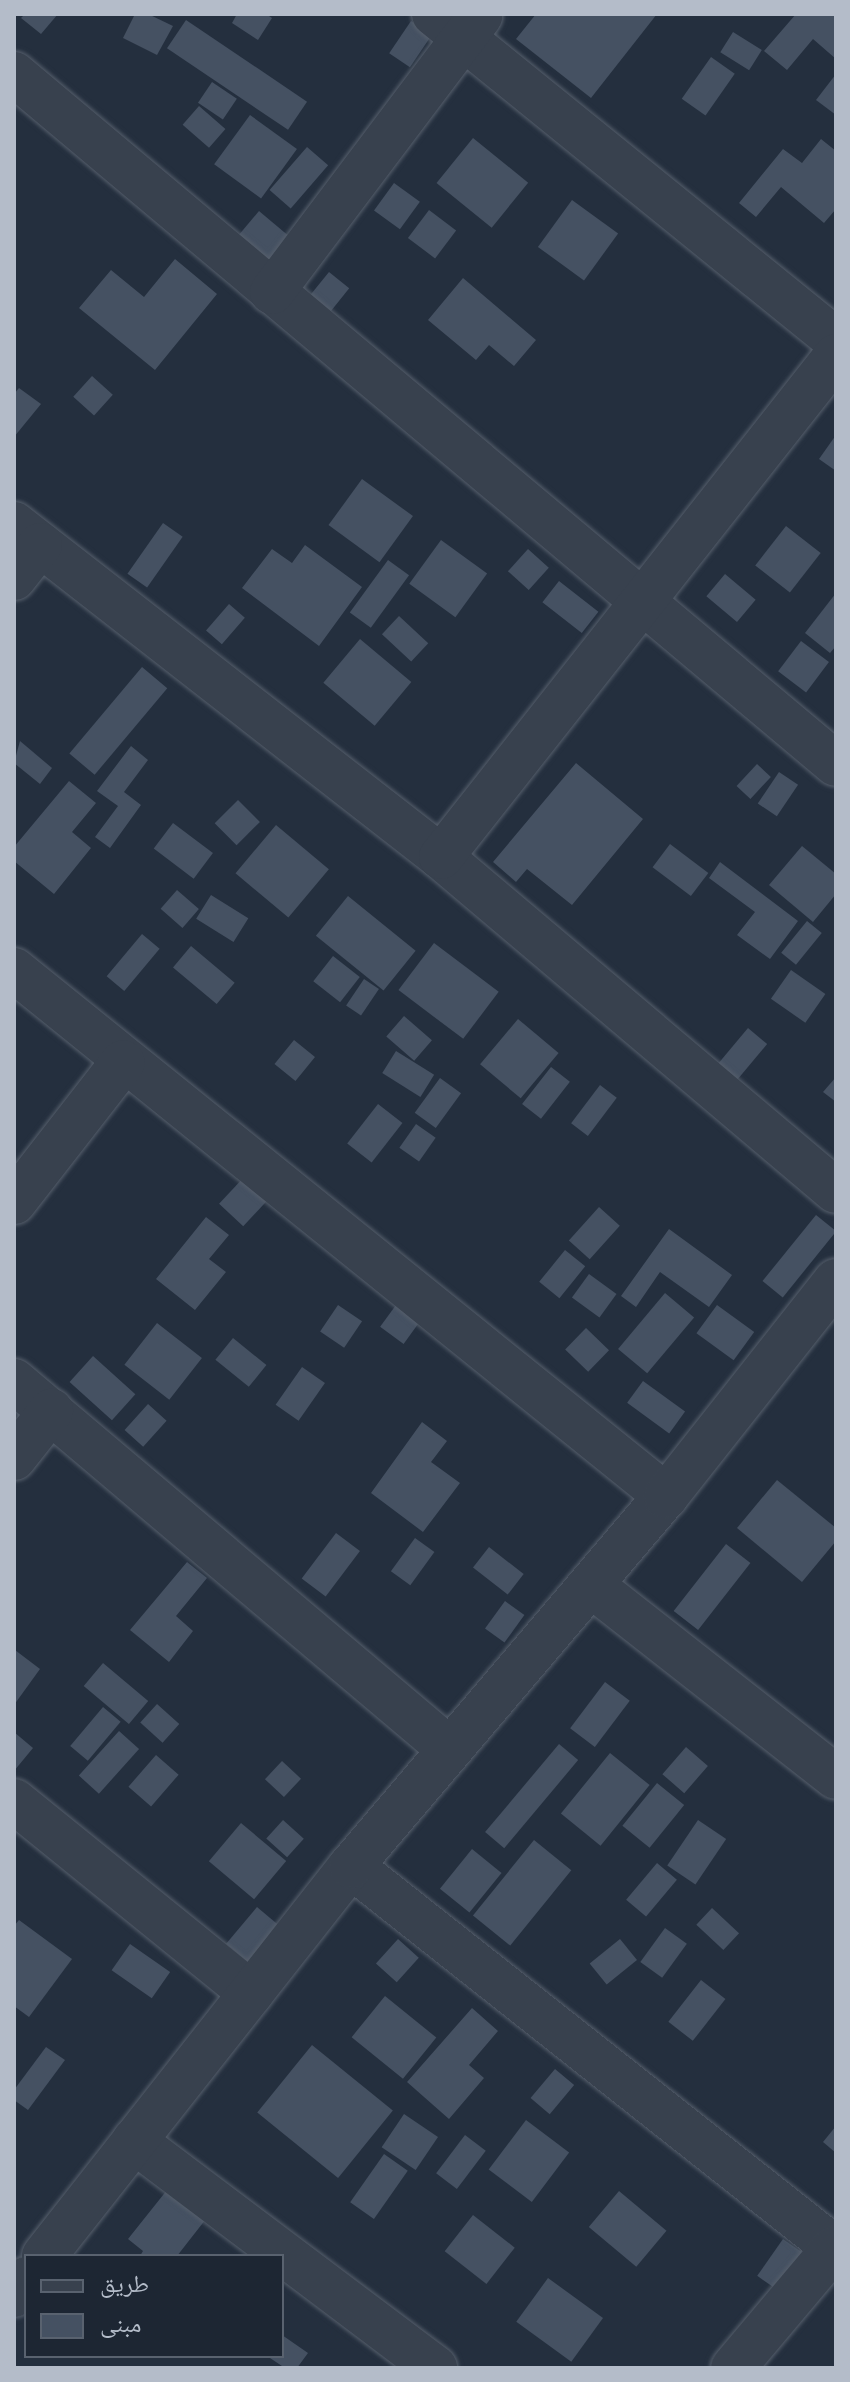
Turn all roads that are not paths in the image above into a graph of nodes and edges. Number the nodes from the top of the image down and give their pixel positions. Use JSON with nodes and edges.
{"nodes":[{"id":1,"x":460,"y":22,"type":"edge"},
{"id":2,"x":14,"y":74,"type":"edge"},
{"id":3,"x":272,"y":292,"type":"junction"},
{"id":4,"x":836,"y":340,"type":"edge"},
{"id":5,"x":836,"y":356,"type":"edge"},
{"id":6,"x":23,"y":549,"type":"edge"},
{"id":7,"x":644,"y":599,"type":"junction"},
{"id":8,"x":836,"y":764,"type":"edge"},
{"id":9,"x":441,"y":857,"type":"junction"},
{"id":10,"x":14,"y":970,"type":"edge"},
{"id":11,"x":123,"y":1062,"type":"junction"},
{"id":12,"x":836,"y":1191,"type":"edge"},
{"id":13,"x":14,"y":1202,"type":"edge"},
{"id":14,"x":836,"y":1281,"type":"edge"},
{"id":15,"x":14,"y":1381,"type":"edge"},
{"id":16,"x":51,"y":1411,"type":"junction"},
{"id":17,"x":14,"y":1458,"type":"edge"},
{"id":18,"x":666,"y":1496,"type":"junction"},
{"id":19,"x":591,"y":1585,"type":"junction"},
{"id":20,"x":448,"y":1748,"type":"junction"},
{"id":21,"x":836,"y":1777,"type":"edge"},
{"id":22,"x":14,"y":1801,"type":"edge"},
{"id":23,"x":351,"y":1866,"type":"junction"},
{"id":24,"x":251,"y":1993,"type":"junction"},
{"id":25,"x":134,"y":2141,"type":"junction"},
{"id":26,"x":14,"y":2235,"type":"edge"},
{"id":27,"x":835,"y":2249,"type":"edge"},
{"id":28,"x":39,"y":2254,"type":"edge"},
{"id":29,"x":44,"y":2254,"type":"edge"},
{"id":30,"x":284,"y":2254,"type":"edge"},
{"id":31,"x":284,"y":2254,"type":"edge"},
{"id":32,"x":435,"y":2368,"type":"edge"},
{"id":33,"x":733,"y":2368,"type":"edge"}],
"edges":[{"from":1,"to":3,"type":"street"},
{"from":1,"to":4,"type":"street"},
{"from":2,"to":3,"type":"street"},
{"from":3,"to":7,"type":"street"},
{"from":5,"to":7,"type":"street"},
{"from":6,"to":9,"type":"street"},
{"from":7,"to":8,"type":"street"},
{"from":7,"to":9,"type":"street"},
{"from":9,"to":12,"type":"street"},
{"from":10,"to":11,"type":"street"},
{"from":11,"to":13,"type":"street"},
{"from":11,"to":18,"type":"street"},
{"from":14,"to":18,"type":"street"},
{"from":15,"to":16,"type":"street"},
{"from":16,"to":17,"type":"street"},
{"from":16,"to":20,"type":"street"},
{"from":18,"to":19,"type":"street"},
{"from":19,"to":20,"type":"street"},
{"from":19,"to":21,"type":"street"},
{"from":20,"to":23,"type":"street"},
{"from":22,"to":24,"type":"street"},
{"from":23,"to":24,"type":"street"},
{"from":23,"to":27,"type":"street"},
{"from":24,"to":25,"type":"street"},
{"from":25,"to":29,"type":"street"},
{"from":25,"to":30,"type":"street"},
{"from":26,"to":28,"type":"street"},
{"from":27,"to":33,"type":"street"},
{"from":31,"to":32,"type":"street"}]}
